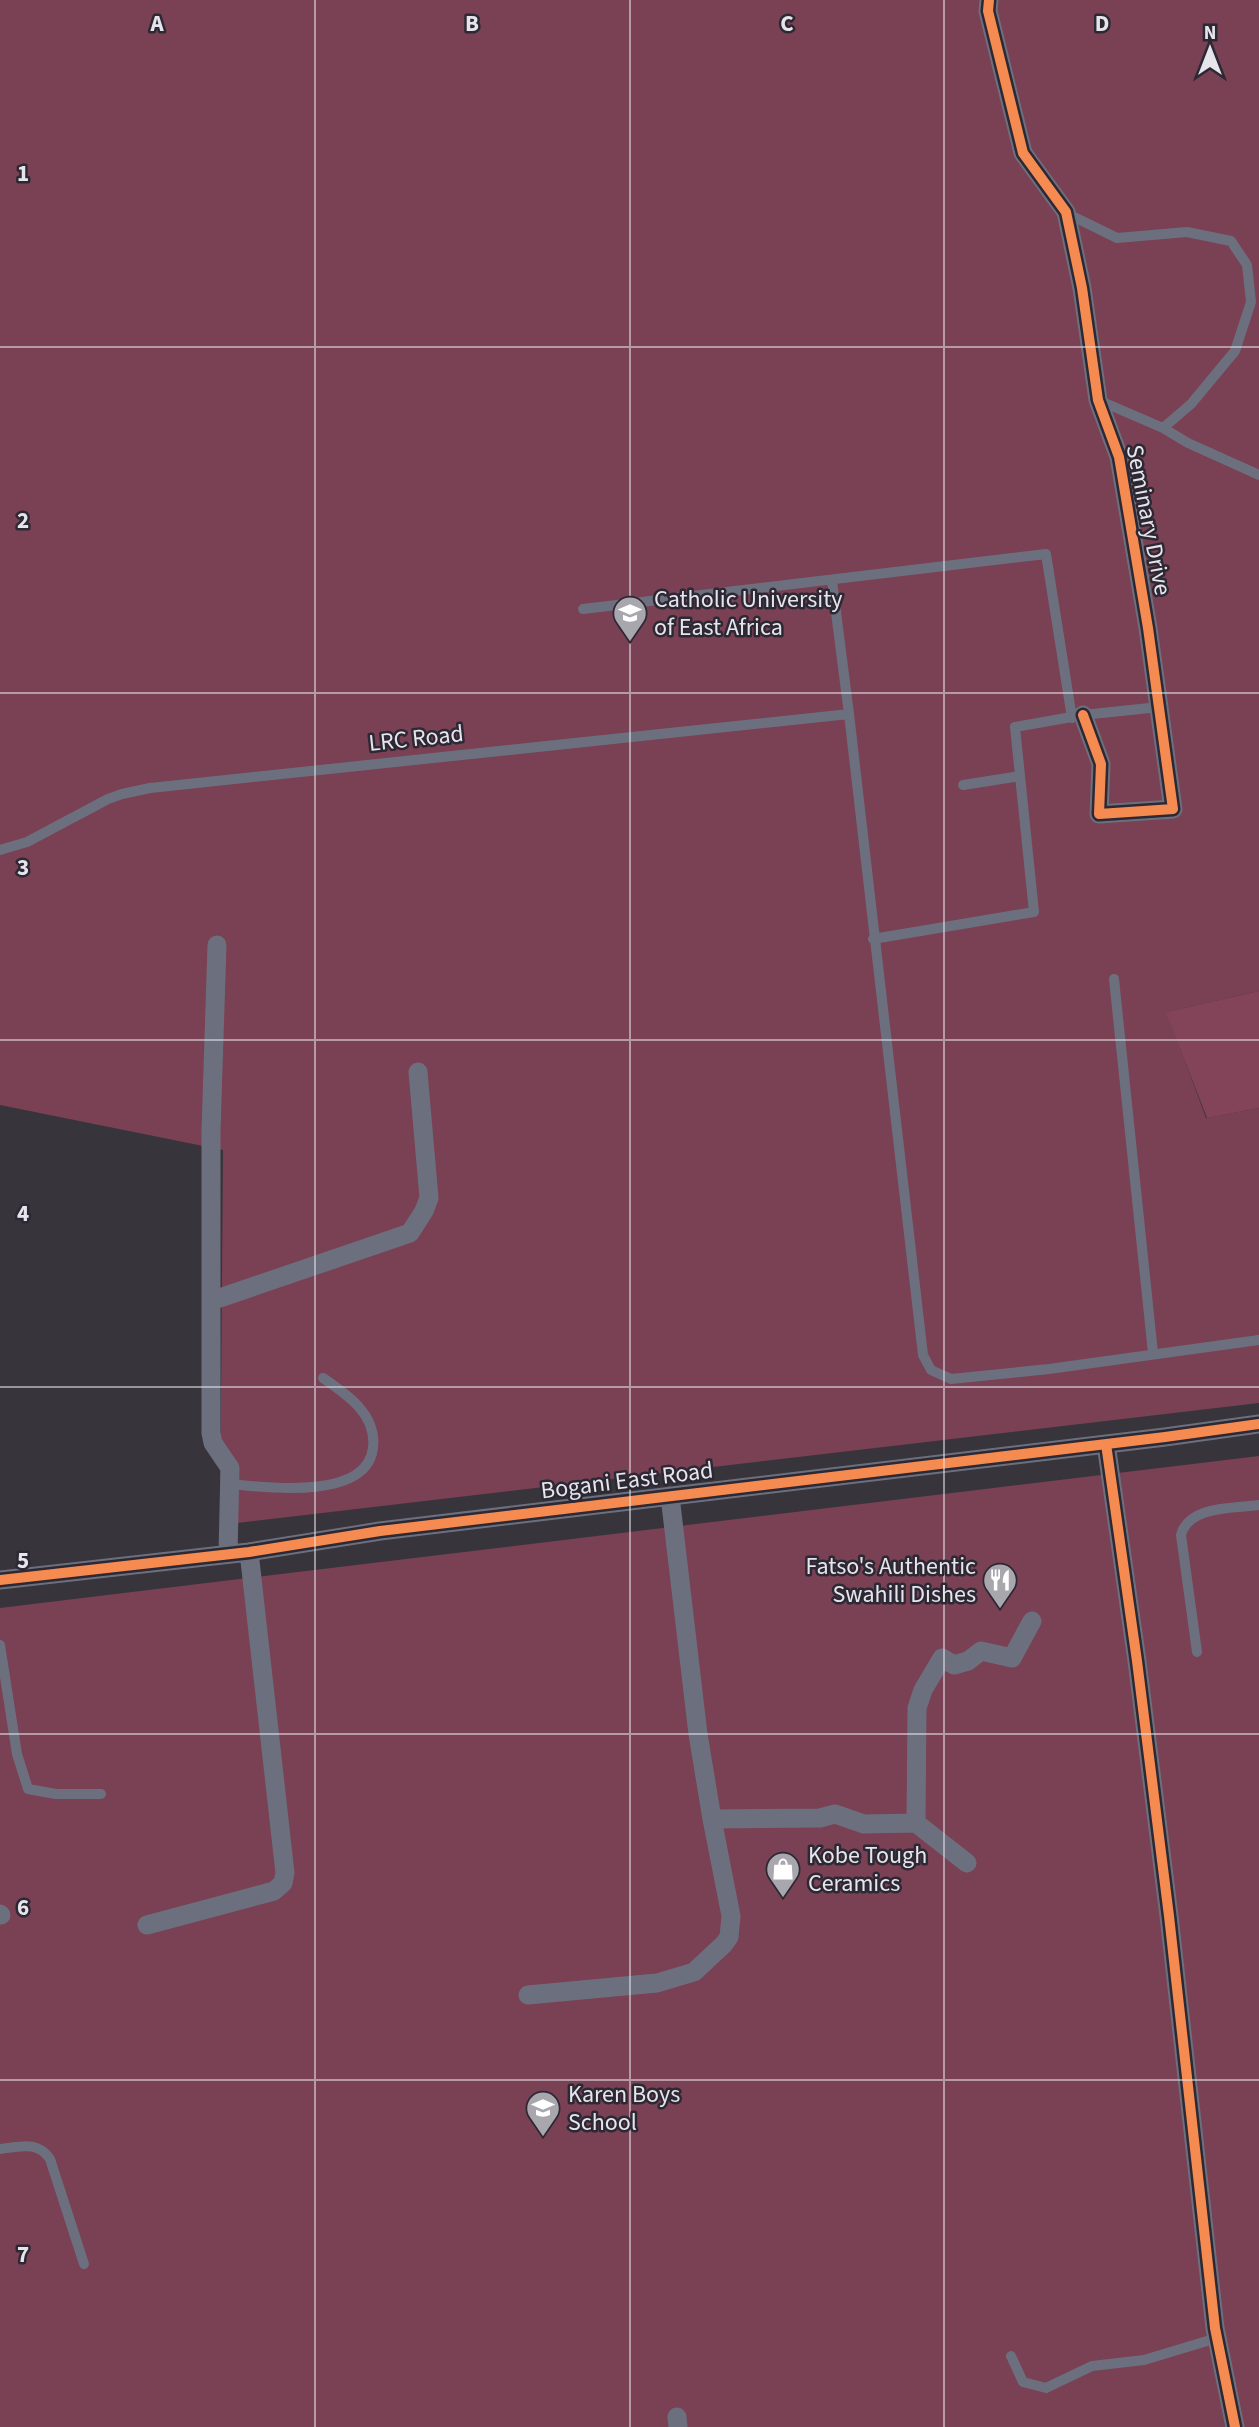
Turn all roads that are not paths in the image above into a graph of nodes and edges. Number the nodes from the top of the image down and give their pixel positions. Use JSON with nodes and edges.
{"nodes":[{"id":1,"x":989,"y":0,"type":"edge"},
{"id":2,"x":1066,"y":212,"type":"junction"},
{"id":3,"x":1098,"y":400,"type":"junction"},
{"id":4,"x":1163,"y":428,"type":"junction"},
{"id":5,"x":1259,"y":475,"type":"edge"},
{"id":6,"x":832,"y":581,"type":"junction"},
{"id":7,"x":583,"y":609,"type":"dead end"},
{"id":8,"x":1159,"y":707,"type":"junction"},
{"id":9,"x":849,"y":714,"type":"junction"},
{"id":10,"x":1077,"y":716,"type":"junction"},
{"id":11,"x":1020,"y":776,"type":"junction"},
{"id":12,"x":963,"y":785,"type":"dead end"},
{"id":13,"x":0,"y":850,"type":"edge"},
{"id":14,"x":873,"y":939,"type":"junction"},
{"id":15,"x":217,"y":946,"type":"dead end"},
{"id":16,"x":1114,"y":979,"type":"dead end"},
{"id":17,"x":418,"y":1072,"type":"dead end"},
{"id":18,"x":211,"y":1301,"type":"junction"},
{"id":19,"x":1259,"y":1340,"type":"edge"},
{"id":20,"x":1153,"y":1353,"type":"junction"},
{"id":21,"x":323,"y":1378,"type":"dead end"},
{"id":22,"x":1259,"y":1424,"type":"edge"},
{"id":23,"x":1105,"y":1444,"type":"junction"},
{"id":24,"x":231,"y":1484,"type":"junction"},
{"id":25,"x":670,"y":1496,"type":"junction"},
{"id":26,"x":1259,"y":1505,"type":"edge"},
{"id":27,"x":249,"y":1552,"type":"junction"},
{"id":28,"x":228,"y":1553,"type":"junction"},
{"id":29,"x":0,"y":1580,"type":"edge"},
{"id":30,"x":1032,"y":1620,"type":"dead end"},
{"id":31,"x":0,"y":1645,"type":"edge"},
{"id":32,"x":1197,"y":1652,"type":"dead end"},
{"id":33,"x":101,"y":1794,"type":"dead end"},
{"id":34,"x":712,"y":1819,"type":"junction"},
{"id":35,"x":916,"y":1823,"type":"junction"},
{"id":36,"x":967,"y":1863,"type":"dead end"},
{"id":37,"x":147,"y":1925,"type":"dead end"},
{"id":38,"x":528,"y":1995,"type":"dead end"},
{"id":39,"x":0,"y":2149,"type":"edge"},
{"id":40,"x":84,"y":2264,"type":"dead end"},
{"id":41,"x":1217,"y":2338,"type":"junction"},
{"id":42,"x":1010,"y":2356,"type":"dead end"},
{"id":43,"x":1235,"y":2427,"type":"edge"}],
"edges":[{"from":1,"to":2,"type":"street","name":"Seminary Drive"},
{"from":2,"to":3,"type":"street","name":"Seminary Drive"},
{"from":2,"to":4,"type":"lane"},
{"from":3,"to":4,"type":"lane"},
{"from":3,"to":8,"type":"street","name":"Seminary Drive"},
{"from":4,"to":5,"type":"lane"},
{"from":6,"to":7,"type":"lane"},
{"from":6,"to":9,"type":"lane"},
{"from":6,"to":10,"type":"lane"},
{"from":8,"to":10,"type":"lane"},
{"from":8,"to":10,"type":"street","name":"Seminary Drive"},
{"from":9,"to":13,"type":"lane","name":"LRC Road"},
{"from":9,"to":14,"type":"lane"},
{"from":10,"to":11,"type":"lane"},
{"from":11,"to":12,"type":"lane"},
{"from":11,"to":14,"type":"lane"},
{"from":14,"to":20,"type":"lane"},
{"from":15,"to":18,"type":"street"},
{"from":16,"to":20,"type":"lane"},
{"from":17,"to":18,"type":"street"},
{"from":18,"to":24,"type":"street"},
{"from":19,"to":20,"type":"lane"},
{"from":21,"to":24,"type":"lane"},
{"from":22,"to":23,"type":"street","name":"Bogani East Road"},
{"from":23,"to":25,"type":"street","name":"Bogani East Road"},
{"from":23,"to":41,"type":"street"},
{"from":24,"to":28,"type":"street"},
{"from":25,"to":27,"type":"street","name":"Bogani East Road"},
{"from":25,"to":34,"type":"street"},
{"from":26,"to":32,"type":"lane"},
{"from":27,"to":28,"type":"street","name":"Bogani East Road"},
{"from":27,"to":37,"type":"street"},
{"from":28,"to":29,"type":"street","name":"Bogani East Road"},
{"from":30,"to":35,"type":"street"},
{"from":31,"to":33,"type":"lane"},
{"from":34,"to":35,"type":"street"},
{"from":34,"to":38,"type":"street"},
{"from":35,"to":36,"type":"street"},
{"from":39,"to":40,"type":"lane"},
{"from":41,"to":42,"type":"lane"},
{"from":41,"to":43,"type":"street"}]}
